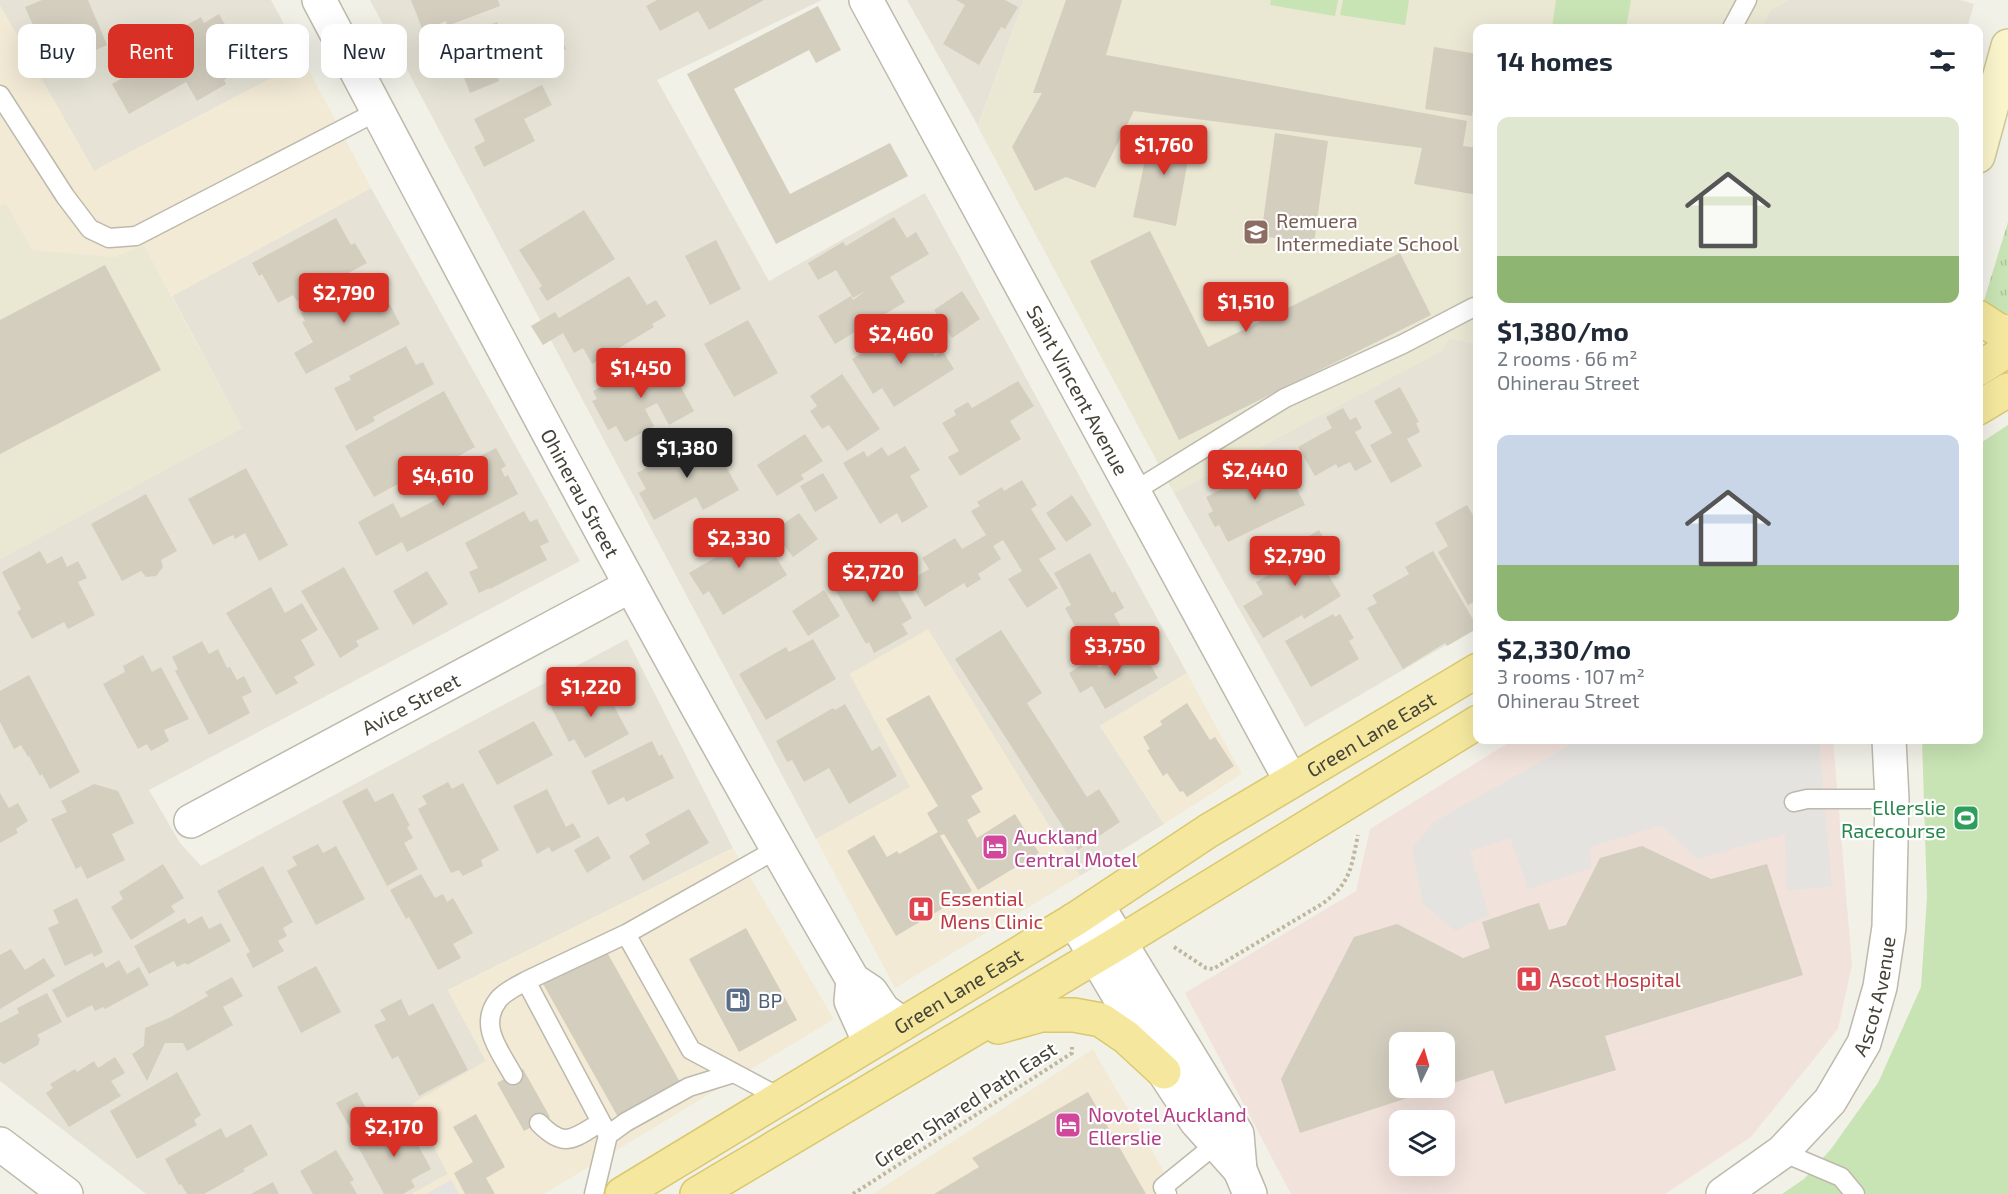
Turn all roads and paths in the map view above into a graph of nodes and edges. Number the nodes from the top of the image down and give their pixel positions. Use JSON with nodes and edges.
{"nodes":[{"id":1,"x":319,"y":0,"type":"edge"},
{"id":2,"x":866,"y":0,"type":"edge"},
{"id":3,"x":1747,"y":0,"type":"edge"},
{"id":4,"x":1734,"y":24,"type":"edge"},
{"id":5,"x":2008,"y":46,"type":"edge"},
{"id":6,"x":0,"y":95,"type":"edge"},
{"id":7,"x":376,"y":112,"type":"junction"},
{"id":8,"x":1983,"y":138,"type":"edge"},
{"id":9,"x":1473,"y":309,"type":"edge"},
{"id":10,"x":1983,"y":320,"type":"edge"},
{"id":11,"x":2008,"y":332,"type":"edge"},
{"id":12,"x":2008,"y":350,"type":"edge"},
{"id":13,"x":1983,"y":366,"type":"edge"},
{"id":14,"x":2008,"y":390,"type":"edge"},
{"id":15,"x":1983,"y":405,"type":"edge"},
{"id":16,"x":1133,"y":492,"type":"junction"},
{"id":17,"x":630,"y":586,"type":"junction"},
{"id":18,"x":1473,"y":673,"type":"edge"},
{"id":19,"x":1473,"y":725,"type":"edge"},
{"id":20,"x":1889,"y":744,"type":"edge"},
{"id":21,"x":1291,"y":781,"type":"junction"},
{"id":22,"x":1892,"y":799,"type":"junction"},
{"id":23,"x":1794,"y":802,"type":"dead end"},
{"id":24,"x":191,"y":821,"type":"dead end"},
{"id":25,"x":1362,"y":826,"type":"dead end"},
{"id":26,"x":777,"y":849,"type":"junction"},
{"id":27,"x":1086,"y":913,"type":"junction"},
{"id":28,"x":626,"y":934,"type":"junction"},
{"id":29,"x":1169,"y":945,"type":"dead end"},
{"id":30,"x":1108,"y":949,"type":"junction"},
{"id":31,"x":853,"y":980,"type":"junction"},
{"id":32,"x":525,"y":981,"type":"junction"},
{"id":33,"x":902,"y":1024,"type":"junction"},
{"id":34,"x":1073,"y":1039,"type":"dead end"},
{"id":35,"x":950,"y":1042,"type":"junction"},
{"id":36,"x":870,"y":1043,"type":"junction"},
{"id":37,"x":1164,"y":1072,"type":"junction"},
{"id":38,"x":734,"y":1073,"type":"junction"},
{"id":39,"x":513,"y":1075,"type":"dead end"},
{"id":40,"x":781,"y":1098,"type":"junction"},
{"id":41,"x":539,"y":1123,"type":"dead end"},
{"id":42,"x":605,"y":1128,"type":"junction"},
{"id":43,"x":0,"y":1144,"type":"edge"},
{"id":44,"x":1216,"y":1144,"type":"junction"},
{"id":45,"x":1782,"y":1152,"type":"junction"},
{"id":46,"x":1245,"y":1182,"type":"edge"},
{"id":47,"x":66,"y":1194,"type":"edge"},
{"id":48,"x":594,"y":1194,"type":"edge"},
{"id":49,"x":622,"y":1194,"type":"edge"},
{"id":50,"x":697,"y":1194,"type":"edge"},
{"id":51,"x":853,"y":1194,"type":"edge"},
{"id":52,"x":1167,"y":1194,"type":"edge"},
{"id":53,"x":1723,"y":1194,"type":"edge"},
{"id":54,"x":1855,"y":1194,"type":"edge"}],
"edges":[{"from":1,"to":7,"type":"street","name":"Ohinerau Street"},
{"from":2,"to":16,"type":"street","name":"Saint Vincent Avenue"},
{"from":3,"to":4,"type":"lane"},
{"from":5,"to":8,"type":"main road"},
{"from":6,"to":7,"type":"lane"},
{"from":7,"to":17,"type":"street","name":"Ohinerau Street"},
{"from":9,"to":16,"type":"lane"},
{"from":10,"to":11,"type":"main road"},
{"from":12,"to":13,"type":"main road"},
{"from":14,"to":15,"type":"main road"},
{"from":16,"to":21,"type":"street","name":"Saint Vincent Avenue"},
{"from":17,"to":24,"type":"street","name":"Avice Street"},
{"from":17,"to":26,"type":"street","name":"Ohinerau Street"},
{"from":18,"to":21,"type":"main road","name":"Green Lane East"},
{"from":19,"to":30,"type":"main road","name":"Green Lane East"},
{"from":20,"to":22,"type":"street","name":"Ascot Avenue"},
{"from":21,"to":27,"type":"main road","name":"Green Lane East"},
{"from":22,"to":23,"type":"lane"},
{"from":22,"to":45,"type":"street","name":"Ascot Avenue"},
{"from":25,"to":29,"type":"path"},
{"from":26,"to":28,"type":"lane"},
{"from":26,"to":31,"type":"street","name":"Ohinerau Street"},
{"from":27,"to":30,"type":"street"},
{"from":27,"to":33,"type":"main road","name":"Green Lane East"},
{"from":28,"to":32,"type":"lane"},
{"from":28,"to":38,"type":"lane"},
{"from":30,"to":35,"type":"main road","name":"Green Lane East"},
{"from":30,"to":37,"type":"street"},
{"from":30,"to":46,"type":"street"},
{"from":31,"to":33,"type":"street","name":"Ohinerau Street"},
{"from":31,"to":36,"type":"street","name":"Ohinerau Street"},
{"from":32,"to":39,"type":"lane"},
{"from":32,"to":42,"type":"lane"},
{"from":33,"to":36,"type":"main road","name":"Green Lane East"},
{"from":34,"to":51,"type":"path","name":"Green Shared Path East"},
{"from":35,"to":37,"type":"main road"},
{"from":35,"to":50,"type":"main road","name":"Green Lane East"},
{"from":36,"to":40,"type":"main road","name":"Green Lane East"},
{"from":37,"to":44,"type":"street"},
{"from":38,"to":40,"type":"lane"},
{"from":38,"to":42,"type":"lane"},
{"from":40,"to":49,"type":"main road","name":"Green Lane East"},
{"from":41,"to":42,"type":"lane"},
{"from":42,"to":48,"type":"lane"},
{"from":43,"to":47,"type":"street"},
{"from":44,"to":46,"type":"street"},
{"from":44,"to":52,"type":"lane"},
{"from":45,"to":53,"type":"street","name":"Ascot Avenue"},
{"from":45,"to":54,"type":"lane"}]}
